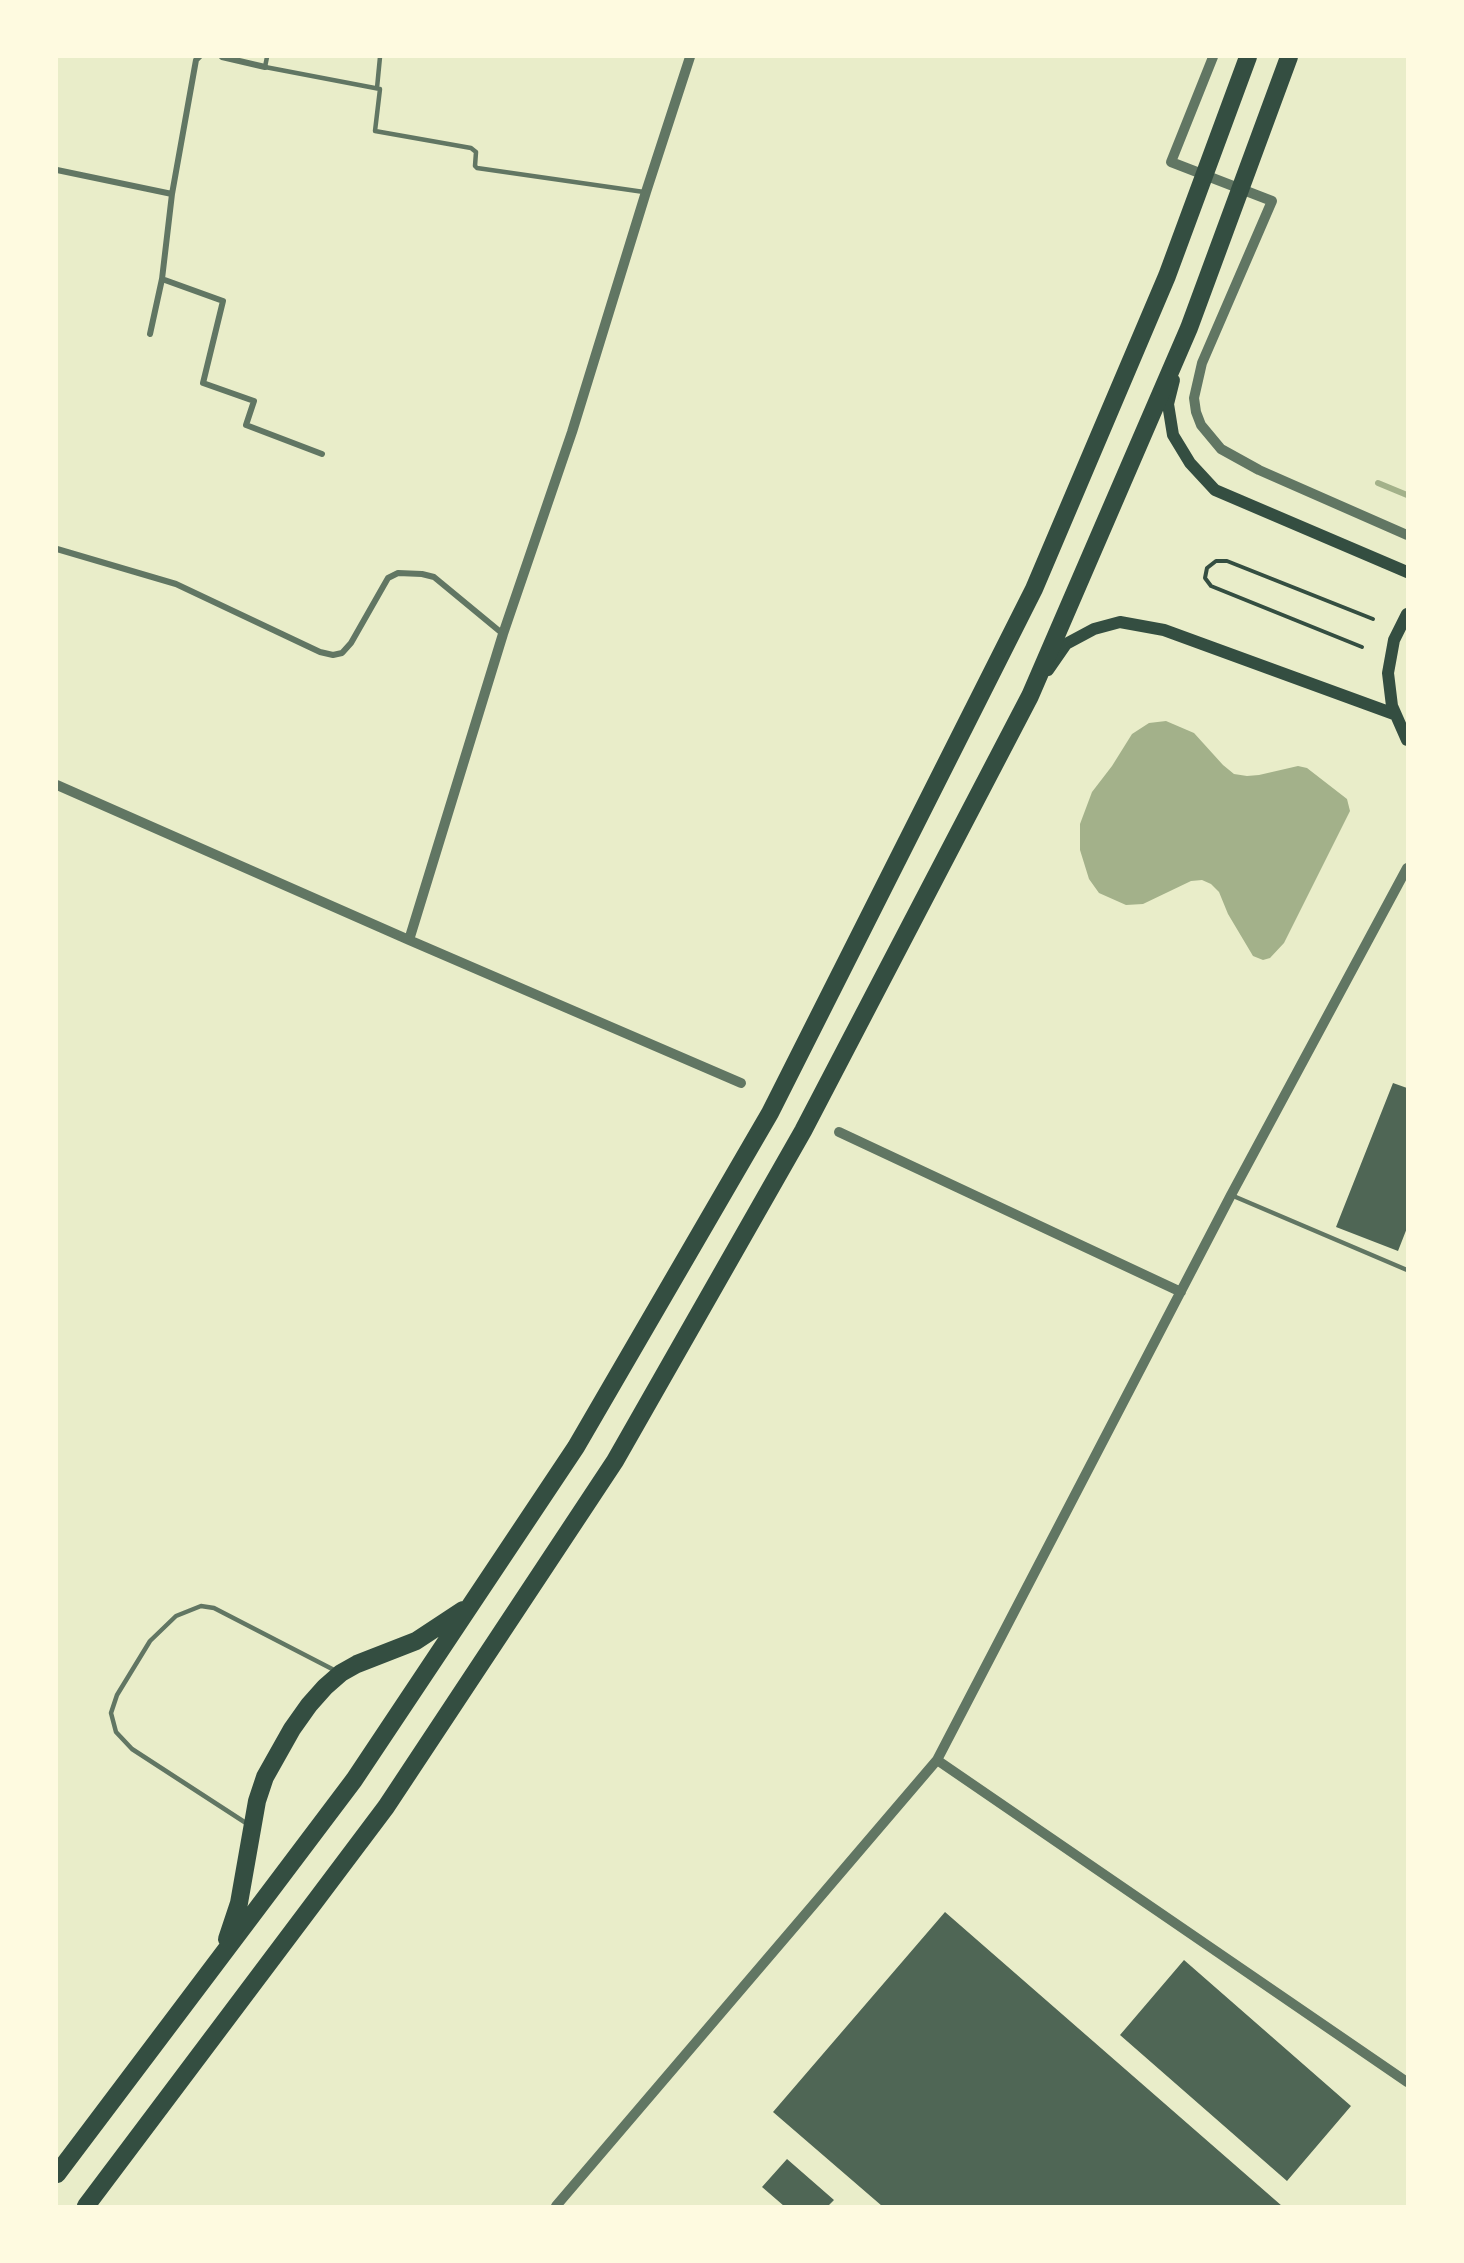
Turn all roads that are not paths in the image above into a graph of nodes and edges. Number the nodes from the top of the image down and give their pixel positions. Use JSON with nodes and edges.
{"nodes":[{"id":1,"x":199,"y":57,"type":"edge"},
{"id":2,"x":222,"y":57,"type":"edge"},
{"id":3,"x":267,"y":57,"type":"edge"},
{"id":4,"x":380,"y":57,"type":"edge"},
{"id":5,"x":690,"y":57,"type":"edge"},
{"id":6,"x":1213,"y":57,"type":"edge"},
{"id":7,"x":1248,"y":57,"type":"edge"},
{"id":8,"x":1289,"y":57,"type":"edge"},
{"id":9,"x":265,"y":67,"type":"junction"},
{"id":10,"x":377,"y":88,"type":"junction"},
{"id":11,"x":57,"y":170,"type":"edge"},
{"id":12,"x":645,"y":192,"type":"junction"},
{"id":13,"x":172,"y":194,"type":"junction"},
{"id":14,"x":162,"y":279,"type":"junction"},
{"id":15,"x":1189,"y":328,"type":"junction"},
{"id":16,"x":150,"y":334,"type":"dead end"},
{"id":17,"x":322,"y":454,"type":"dead end"},
{"id":18,"x":1407,"y":535,"type":"edge"},
{"id":19,"x":57,"y":549,"type":"edge"},
{"id":20,"x":1407,"y":572,"type":"edge"},
{"id":21,"x":1407,"y":615,"type":"edge"},
{"id":22,"x":503,"y":634,"type":"junction"},
{"id":23,"x":1030,"y":696,"type":"junction"},
{"id":24,"x":1394,"y":714,"type":"junction"},
{"id":25,"x":1407,"y":740,"type":"edge"},
{"id":26,"x":57,"y":785,"type":"edge"},
{"id":27,"x":1407,"y":868,"type":"edge"},
{"id":28,"x":409,"y":940,"type":"junction"},
{"id":29,"x":741,"y":1083,"type":"dead end"},
{"id":30,"x":839,"y":1132,"type":"dead end"},
{"id":31,"x":1231,"y":1195,"type":"junction"},
{"id":32,"x":1407,"y":1270,"type":"edge"},
{"id":33,"x":1181,"y":1292,"type":"junction"},
{"id":34,"x":470,"y":1606,"type":"junction"},
{"id":35,"x":341,"y":1673,"type":"junction"},
{"id":36,"x":937,"y":1760,"type":"junction"},
{"id":37,"x":253,"y":1827,"type":"junction"},
{"id":38,"x":222,"y":1955,"type":"junction"},
{"id":39,"x":1407,"y":2082,"type":"edge"},
{"id":40,"x":57,"y":2174,"type":"edge"},
{"id":41,"x":86,"y":2206,"type":"edge"},
{"id":42,"x":556,"y":2206,"type":"edge"}],
"edges":[{"from":1,"to":13,"type":"street"},
{"from":2,"to":9,"type":"street"},
{"from":3,"to":9,"type":"lane"},
{"from":4,"to":10,"type":"lane"},
{"from":5,"to":12,"type":"street"},
{"from":6,"to":18,"type":"street"},
{"from":7,"to":34,"type":"highway"},
{"from":8,"to":15,"type":"highway"},
{"from":9,"to":10,"type":"lane"},
{"from":10,"to":12,"type":"lane"},
{"from":11,"to":13,"type":"street"},
{"from":12,"to":22,"type":"street"},
{"from":13,"to":14,"type":"street"},
{"from":14,"to":16,"type":"street"},
{"from":14,"to":17,"type":"street"},
{"from":15,"to":20,"type":"main road"},
{"from":15,"to":23,"type":"highway"},
{"from":19,"to":22,"type":"street"},
{"from":21,"to":24,"type":"main road"},
{"from":22,"to":28,"type":"street"},
{"from":23,"to":24,"type":"main road"},
{"from":23,"to":41,"type":"highway"},
{"from":24,"to":25,"type":"main road"},
{"from":26,"to":28,"type":"street"},
{"from":27,"to":31,"type":"street"},
{"from":28,"to":29,"type":"street"},
{"from":30,"to":33,"type":"street"},
{"from":31,"to":32,"type":"lane"},
{"from":31,"to":33,"type":"street"},
{"from":33,"to":36,"type":"street"},
{"from":34,"to":35,"type":"highway"},
{"from":34,"to":38,"type":"highway"},
{"from":35,"to":37,"type":"highway"},
{"from":35,"to":37,"type":"lane"},
{"from":36,"to":39,"type":"street"},
{"from":36,"to":42,"type":"street"},
{"from":37,"to":38,"type":"highway"},
{"from":38,"to":40,"type":"highway"}]}
